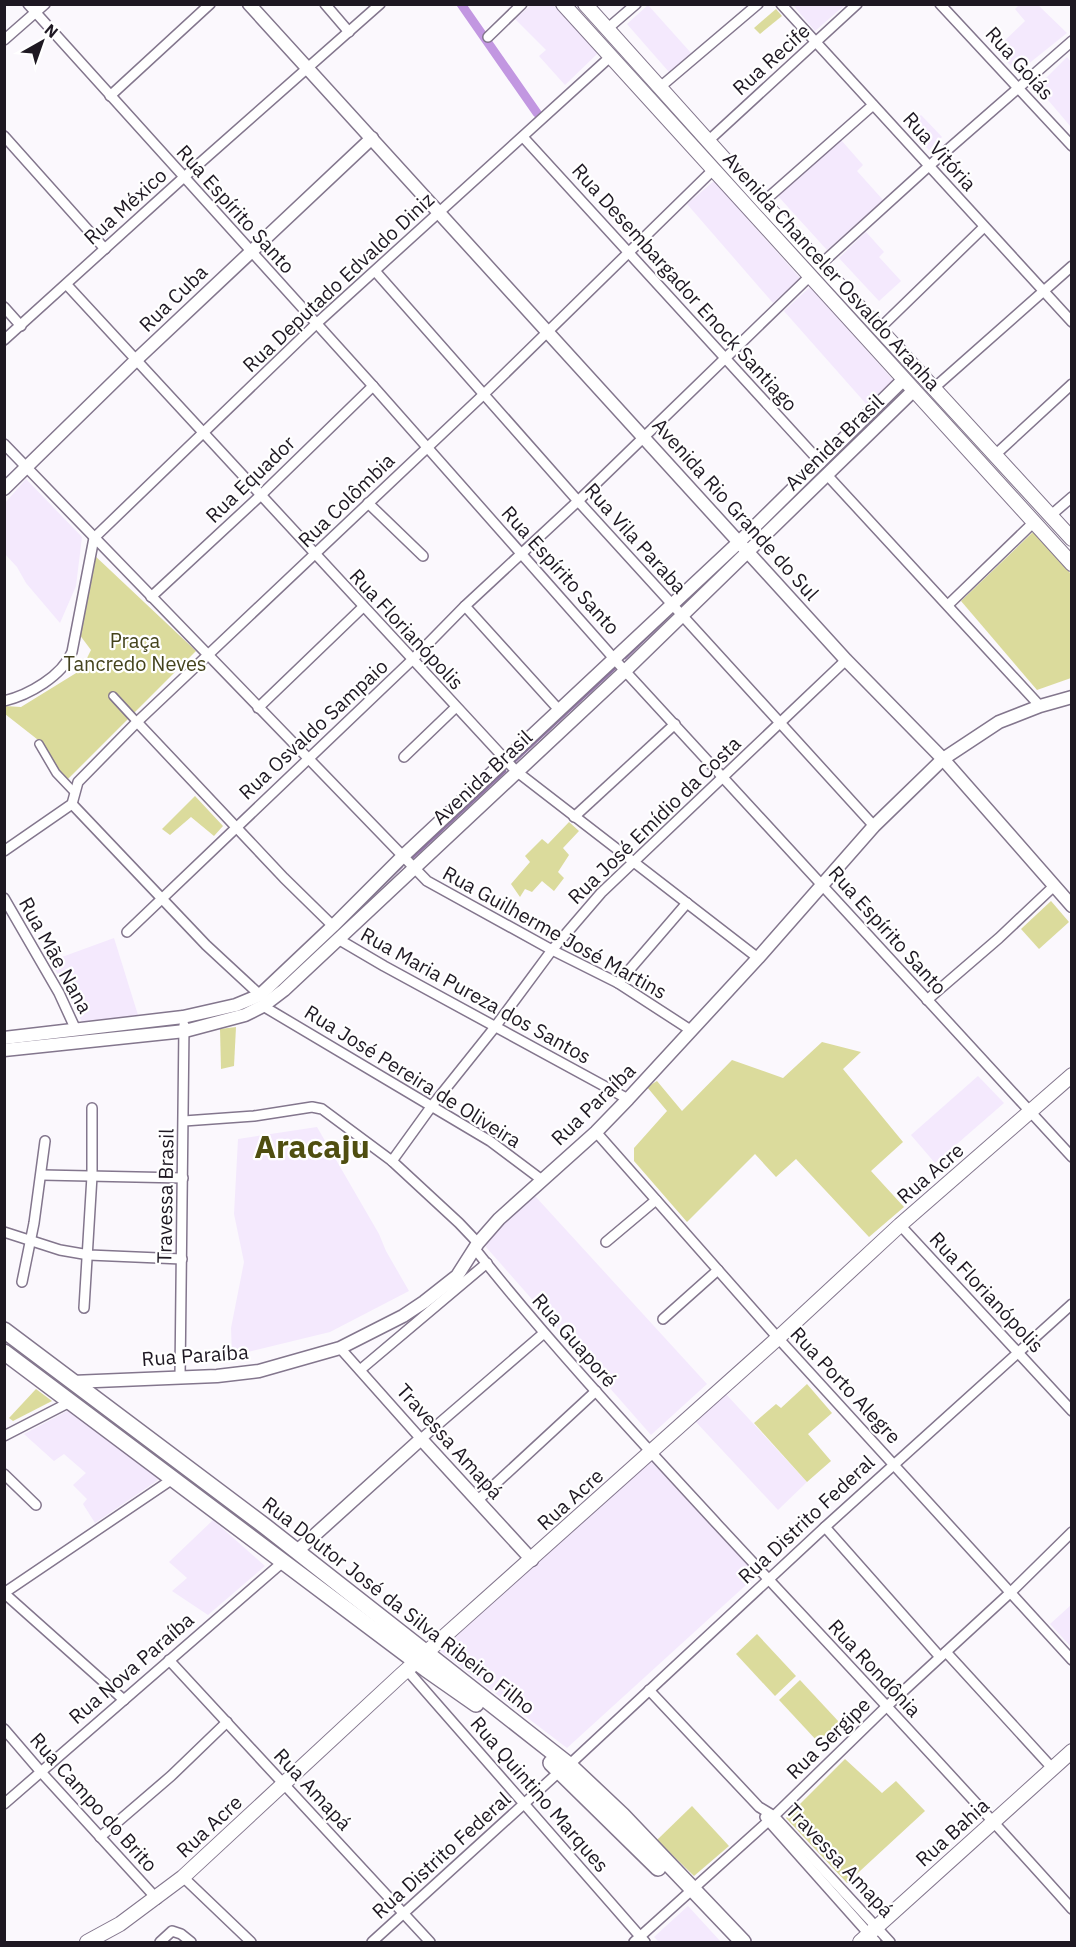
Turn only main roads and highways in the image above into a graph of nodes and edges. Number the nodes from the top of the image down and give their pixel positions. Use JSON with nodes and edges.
{"nodes":[{"id":1,"x":563,"y":4,"type":"edge"},
{"id":2,"x":585,"y":4,"type":"edge"},
{"id":3,"x":1071,"y":539,"type":"edge"},
{"id":4,"x":1071,"y":564,"type":"edge"},
{"id":5,"x":1071,"y":1075,"type":"edge"},
{"id":6,"x":4,"y":1330,"type":"edge"},
{"id":7,"x":4,"y":1352,"type":"edge"},
{"id":8,"x":417,"y":1661,"type":"junction"},
{"id":9,"x":1071,"y":1751,"type":"edge"},
{"id":10,"x":689,"y":1893,"type":"junction"},
{"id":11,"x":871,"y":1935,"type":"edge"},
{"id":12,"x":87,"y":1942,"type":"edge"},
{"id":13,"x":730,"y":1942,"type":"edge"},
{"id":14,"x":743,"y":1942,"type":"edge"}],
"edges":[{"from":1,"to":4,"type":"main road","name":"Avenida Chanceler Osvaldo Aranha"},
{"from":2,"to":3,"type":"main road","name":"Avenida Chanceler Osvaldo Aranha"},
{"from":5,"to":8,"type":"main road","name":"Rua Acre"},
{"from":6,"to":8,"type":"main road","name":"Rua Doutor José da Silva Ribeiro Filho"},
{"from":7,"to":8,"type":"main road","name":"Rua Doutor José da Silva Ribeiro Filho"},
{"from":8,"to":10,"type":"main road","name":"Rua Doutor José da Silva Ribeiro Filho"},
{"from":8,"to":12,"type":"main road","name":"Rua Acre"},
{"from":9,"to":11,"type":"main road","name":"Rua Bahia"},
{"from":10,"to":13,"type":"main road","name":"Rua Doutor José da Silva Ribeiro Filho"},
{"from":10,"to":14,"type":"main road","name":"Rua Doutor José da Silva Ribeiro Filho"}]}
